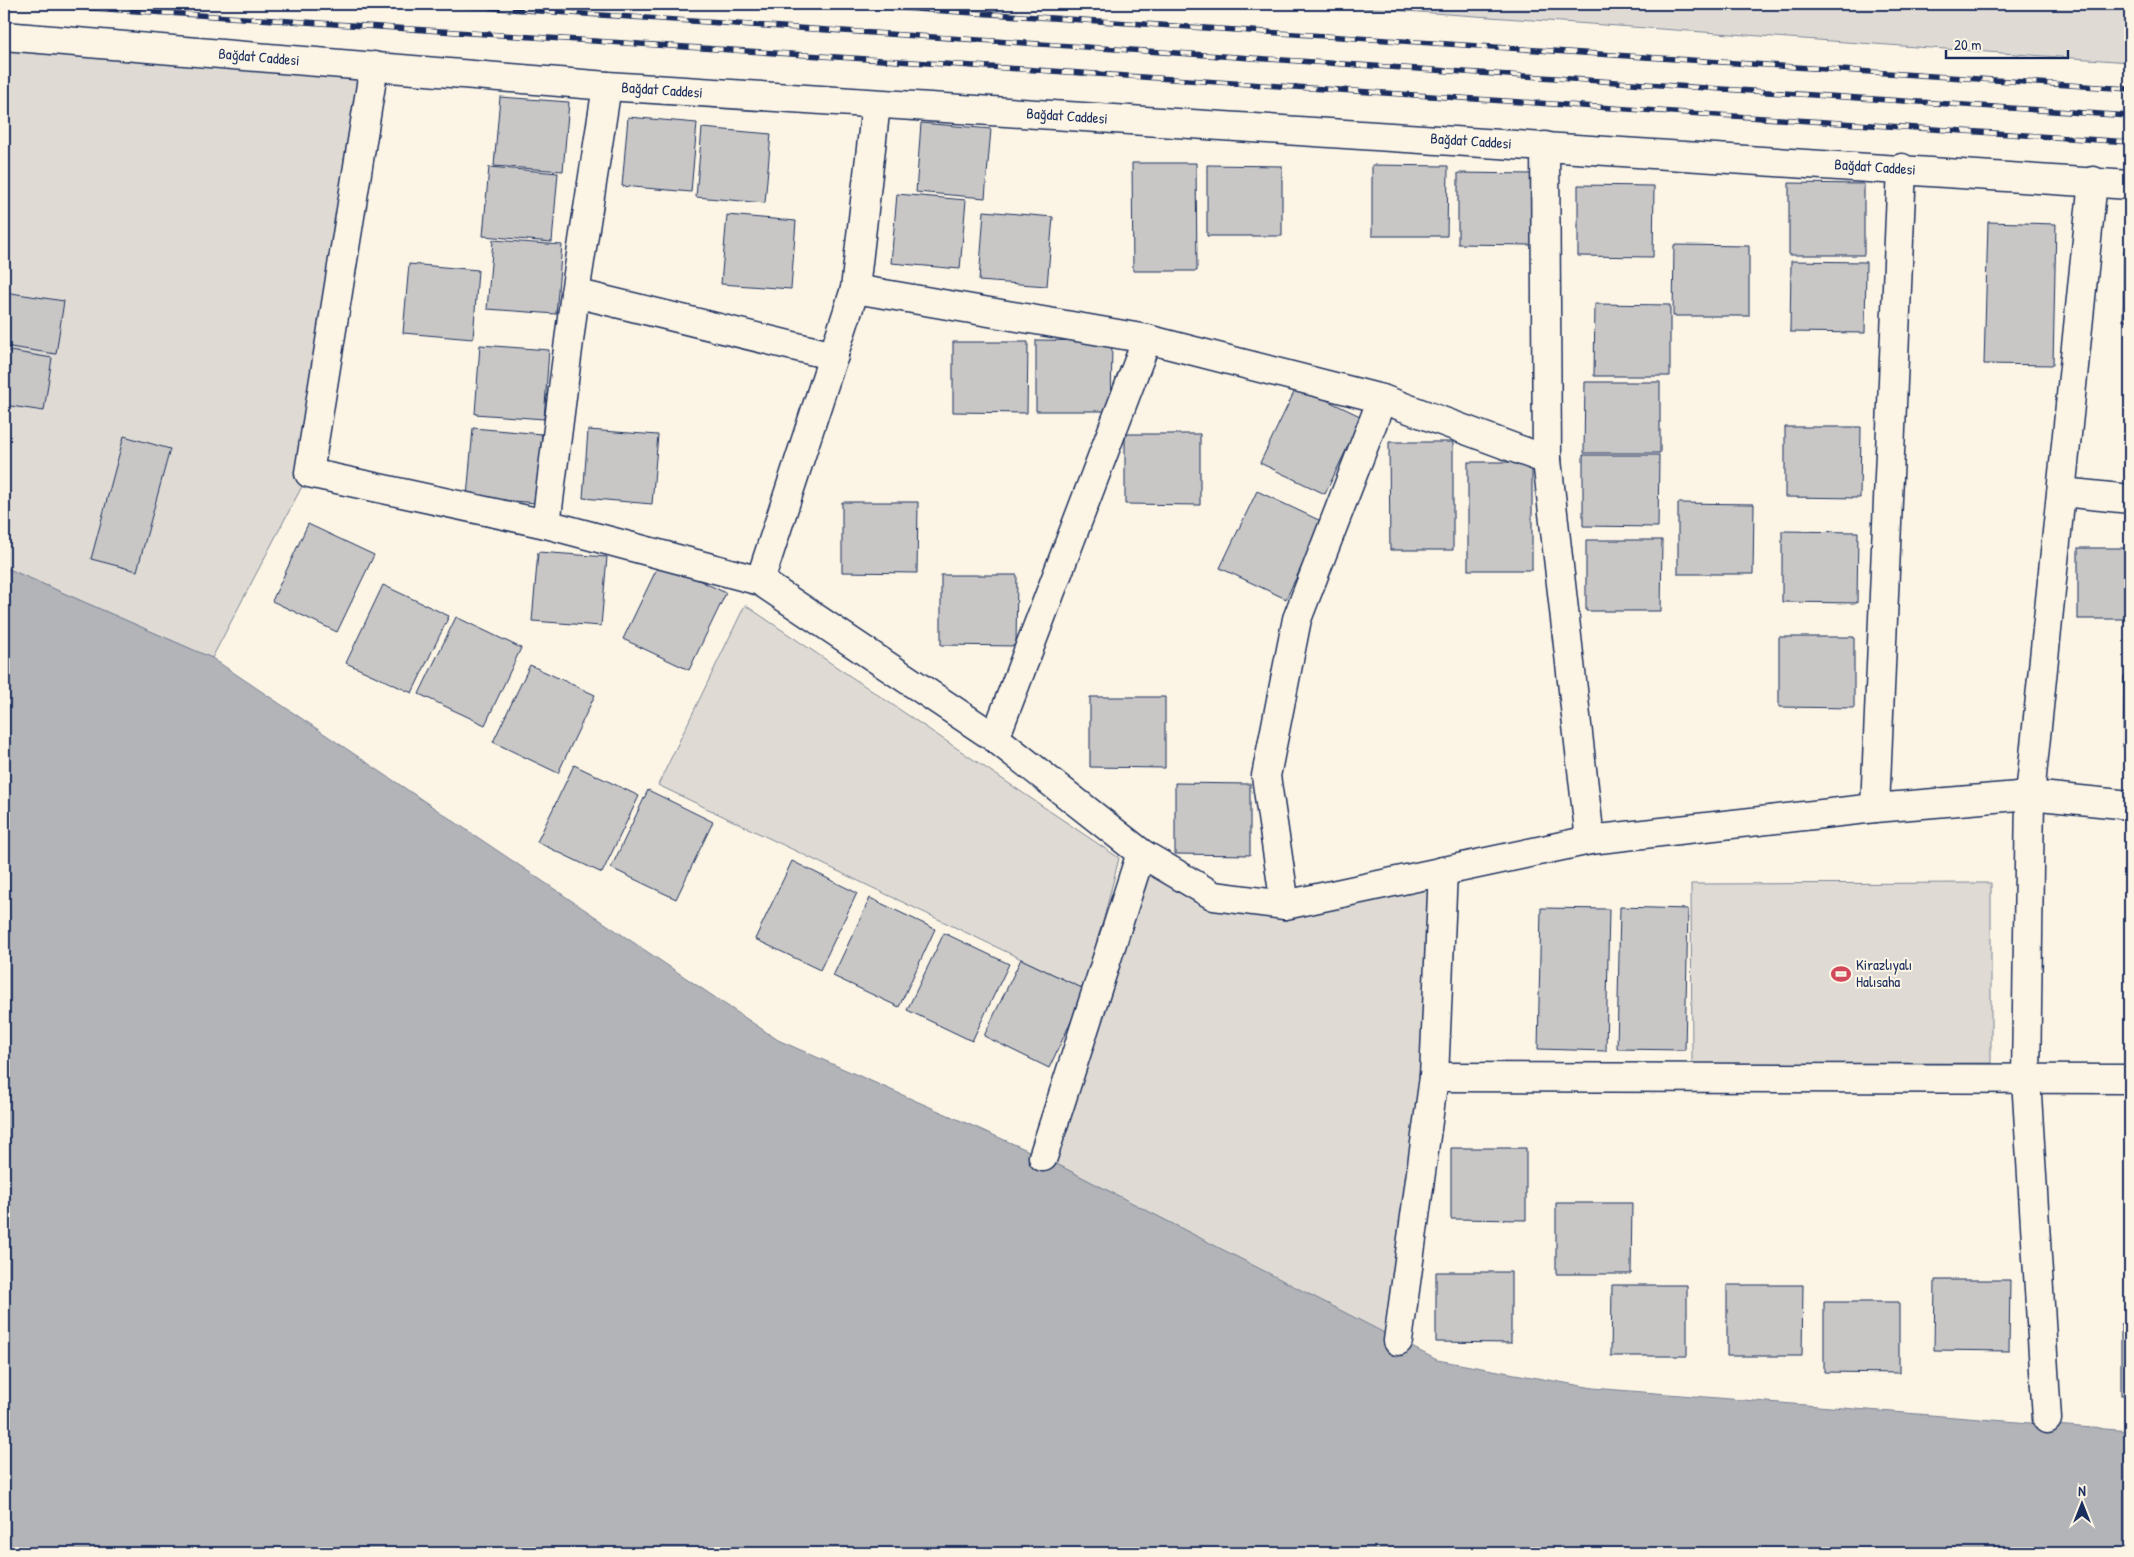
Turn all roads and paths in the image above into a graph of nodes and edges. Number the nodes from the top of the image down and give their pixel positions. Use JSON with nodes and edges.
{"nodes":[{"id":1,"x":4,"y":36,"type":"edge"},
{"id":2,"x":374,"y":66,"type":"junction"},
{"id":3,"x":607,"y":86,"type":"junction"},
{"id":4,"x":876,"y":104,"type":"junction"},
{"id":5,"x":1546,"y":146,"type":"junction"},
{"id":6,"x":1902,"y":168,"type":"junction"},
{"id":7,"x":2093,"y":181,"type":"junction"},
{"id":8,"x":2130,"y":185,"type":"edge"},
{"id":9,"x":855,"y":289,"type":"junction"},
{"id":10,"x":576,"y":293,"type":"junction"},
{"id":11,"x":1147,"y":339,"type":"junction"},
{"id":12,"x":834,"y":356,"type":"junction"},
{"id":13,"x":1382,"y":399,"type":"junction"},
{"id":14,"x":1547,"y":460,"type":"junction"},
{"id":15,"x":2062,"y":492,"type":"junction"},
{"id":16,"x":2130,"y":499,"type":"edge"},
{"id":17,"x":546,"y":524,"type":"junction"},
{"id":18,"x":760,"y":580,"type":"junction"},
{"id":19,"x":995,"y":738,"type":"junction"},
{"id":20,"x":2030,"y":795,"type":"junction"},
{"id":21,"x":2130,"y":805,"type":"edge"},
{"id":22,"x":1875,"y":808,"type":"junction"},
{"id":23,"x":1590,"y":840,"type":"junction"},
{"id":24,"x":1141,"y":853,"type":"junction"},
{"id":25,"x":1443,"y":871,"type":"junction"},
{"id":26,"x":1285,"y":905,"type":"junction"},
{"id":27,"x":1434,"y":1077,"type":"junction"},
{"id":28,"x":2026,"y":1079,"type":"junction"},
{"id":29,"x":2130,"y":1079,"type":"edge"},
{"id":30,"x":1043,"y":1157,"type":"dead end"},
{"id":31,"x":1398,"y":1340,"type":"dead end"},
{"id":32,"x":2047,"y":1419,"type":"dead end"}],
"edges":[{"from":1,"to":2,"type":"street","name":"Bağdat Caddesi"},
{"from":2,"to":3,"type":"street","name":"Bağdat Caddesi"},
{"from":2,"to":17,"type":"street"},
{"from":3,"to":4,"type":"street","name":"Bağdat Caddesi"},
{"from":3,"to":10,"type":"street"},
{"from":4,"to":5,"type":"street","name":"Bağdat Caddesi"},
{"from":4,"to":9,"type":"street"},
{"from":5,"to":6,"type":"street","name":"Bağdat Caddesi"},
{"from":5,"to":14,"type":"street"},
{"from":6,"to":7,"type":"street","name":"Bağdat Caddesi"},
{"from":6,"to":22,"type":"street"},
{"from":7,"to":8,"type":"street","name":"Bağdat Caddesi"},
{"from":7,"to":15,"type":"street"},
{"from":9,"to":11,"type":"street"},
{"from":9,"to":12,"type":"street"},
{"from":10,"to":12,"type":"street"},
{"from":10,"to":17,"type":"street"},
{"from":11,"to":13,"type":"street"},
{"from":11,"to":19,"type":"street"},
{"from":12,"to":18,"type":"street"},
{"from":13,"to":14,"type":"street"},
{"from":13,"to":26,"type":"street"},
{"from":14,"to":23,"type":"street"},
{"from":15,"to":16,"type":"street"},
{"from":15,"to":20,"type":"street"},
{"from":17,"to":18,"type":"street"},
{"from":18,"to":19,"type":"street"},
{"from":19,"to":24,"type":"street"},
{"from":20,"to":21,"type":"street"},
{"from":20,"to":22,"type":"street"},
{"from":20,"to":28,"type":"street"},
{"from":22,"to":23,"type":"street"},
{"from":23,"to":25,"type":"street"},
{"from":24,"to":26,"type":"street"},
{"from":24,"to":30,"type":"street"},
{"from":25,"to":26,"type":"street"},
{"from":25,"to":27,"type":"street"},
{"from":27,"to":28,"type":"street"},
{"from":27,"to":31,"type":"street"},
{"from":28,"to":29,"type":"street"},
{"from":28,"to":32,"type":"street"}]}
